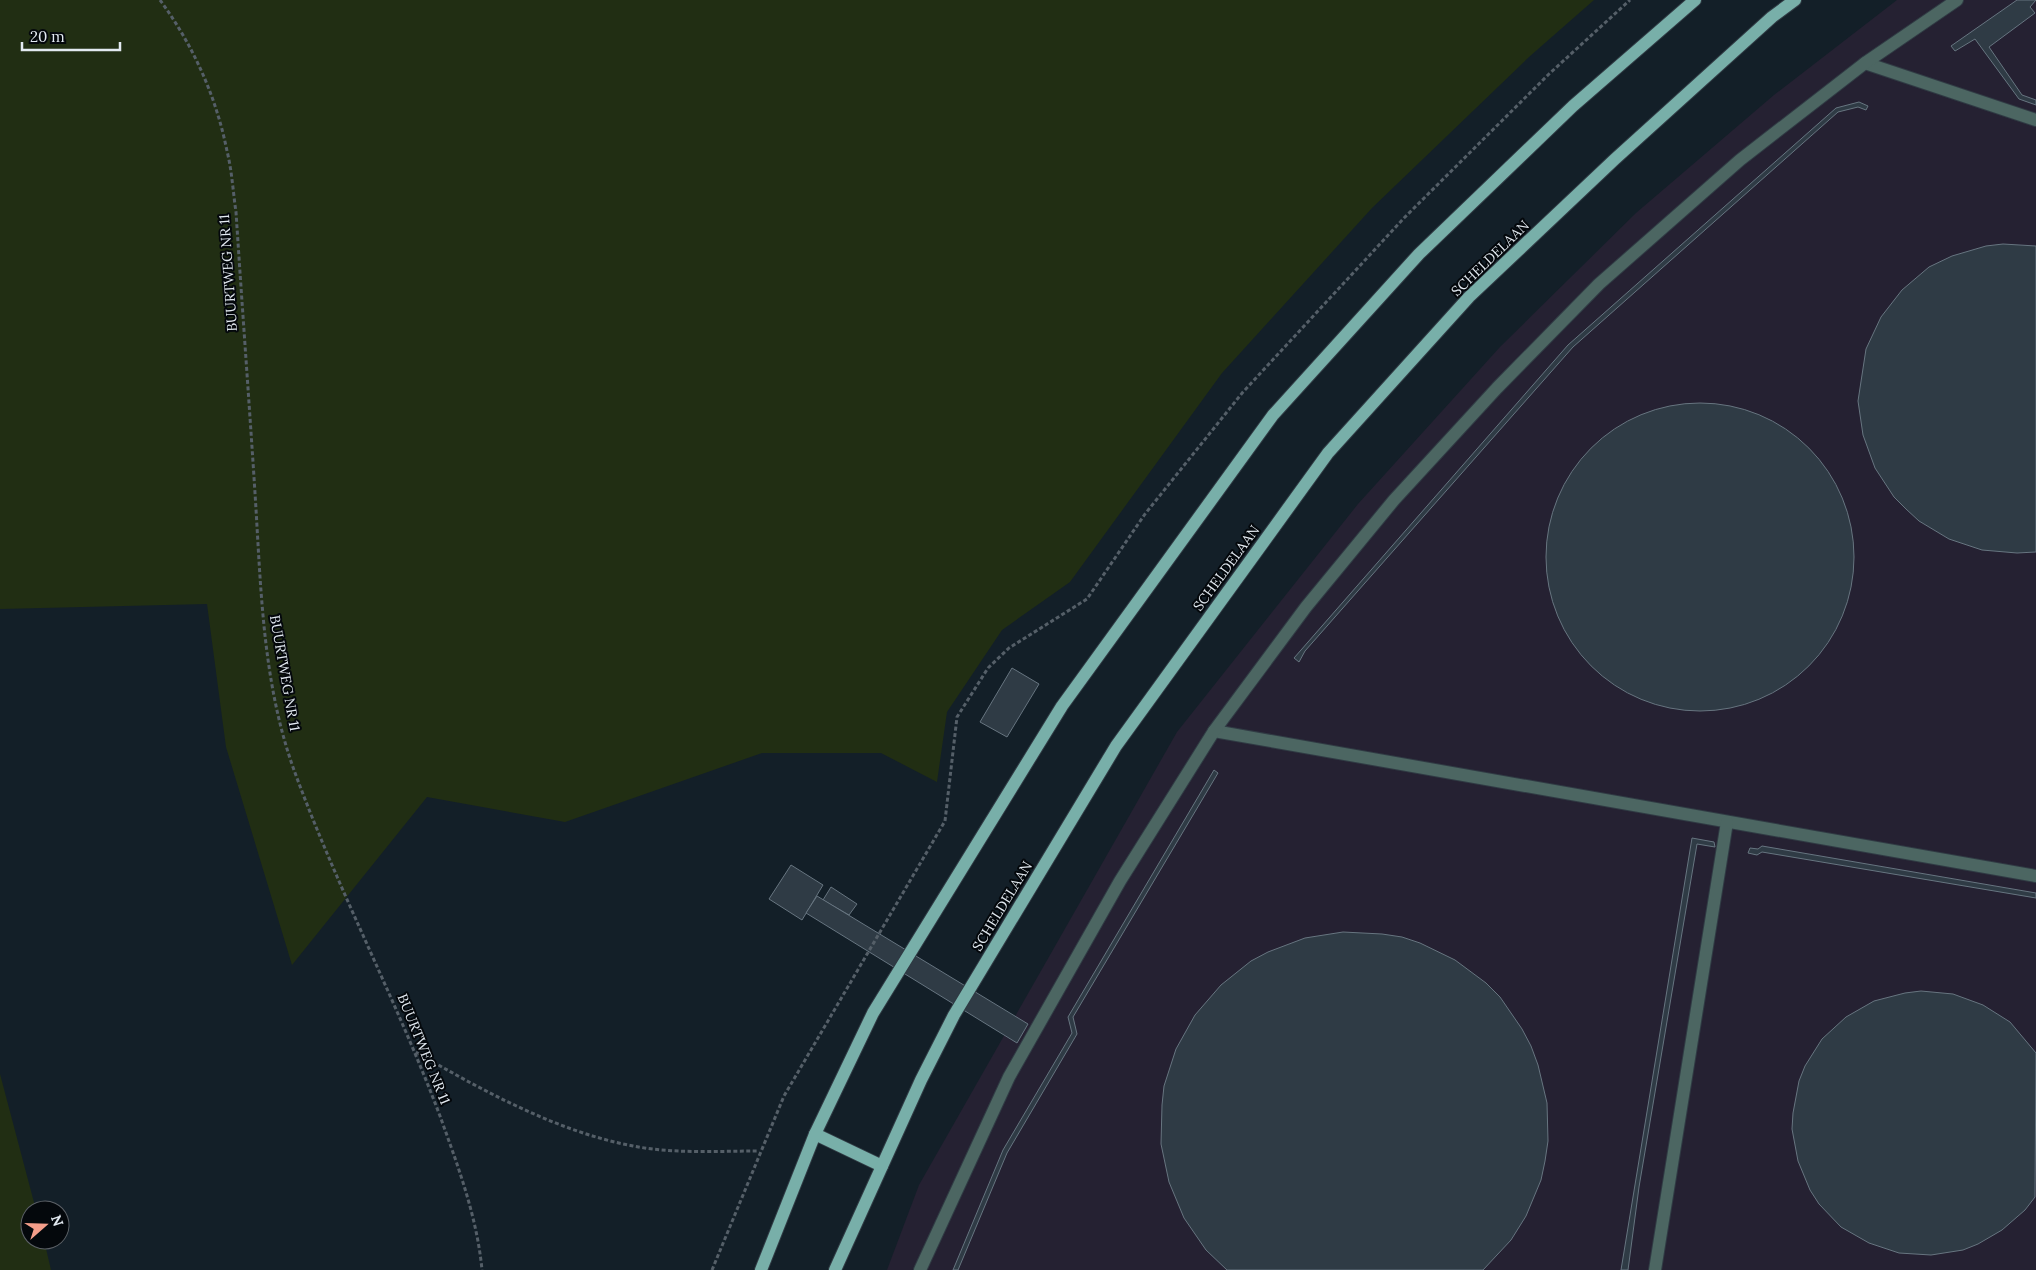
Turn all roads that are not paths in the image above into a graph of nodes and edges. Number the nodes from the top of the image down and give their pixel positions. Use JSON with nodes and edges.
{"nodes":[{"id":1,"x":1695,"y":0,"type":"edge"},
{"id":2,"x":1796,"y":0,"type":"edge"},
{"id":3,"x":1957,"y":0,"type":"edge"},
{"id":4,"x":1866,"y":63,"type":"junction"},
{"id":5,"x":2036,"y":120,"type":"edge"},
{"id":6,"x":1214,"y":731,"type":"junction"},
{"id":7,"x":1727,"y":822,"type":"junction"},
{"id":8,"x":2036,"y":876,"type":"edge"},
{"id":9,"x":815,"y":1134,"type":"junction"},
{"id":10,"x":882,"y":1166,"type":"junction"},
{"id":11,"x":761,"y":1270,"type":"edge"},
{"id":12,"x":835,"y":1270,"type":"edge"},
{"id":13,"x":920,"y":1270,"type":"edge"},
{"id":14,"x":1655,"y":1270,"type":"edge"}],
"edges":[{"from":1,"to":9,"type":"main road"},
{"from":2,"to":10,"type":"main road","name":"SCHELDELAAN"},
{"from":3,"to":4,"type":"lane"},
{"from":4,"to":5,"type":"lane"},
{"from":4,"to":6,"type":"lane"},
{"from":6,"to":7,"type":"lane"},
{"from":6,"to":13,"type":"lane"},
{"from":7,"to":8,"type":"lane"},
{"from":7,"to":14,"type":"lane"},
{"from":9,"to":10,"type":"main road"},
{"from":9,"to":11,"type":"main road"},
{"from":10,"to":12,"type":"main road","name":"SCHELDELAAN"}]}
